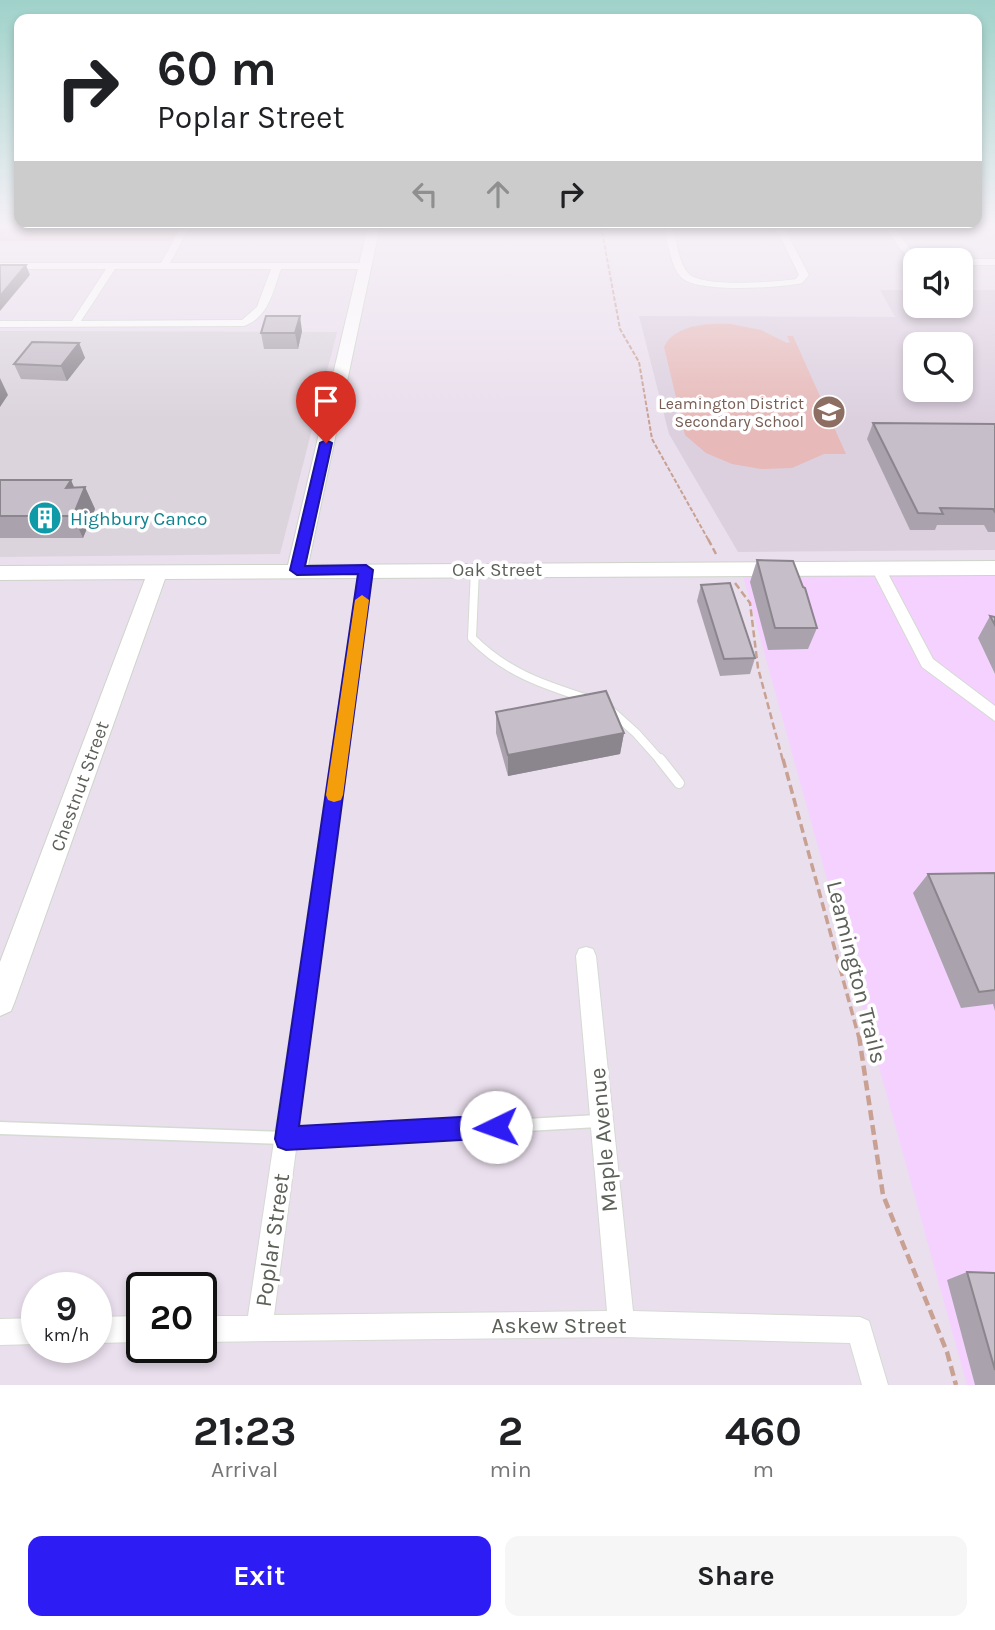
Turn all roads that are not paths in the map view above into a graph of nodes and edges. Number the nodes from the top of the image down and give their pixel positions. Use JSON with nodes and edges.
{"nodes":[{"id":1,"x":96,"y":291,"type":"edge"},
{"id":2,"x":268,"y":291,"type":"edge"},
{"id":3,"x":359,"y":291,"type":"edge"},
{"id":4,"x":75,"y":323,"type":"junction"},
{"id":5,"x":0,"y":324,"type":"edge"},
{"id":6,"x":878,"y":568,"type":"junction"},
{"id":7,"x":995,"y":568,"type":"edge"},
{"id":8,"x":475,"y":569,"type":"junction"},
{"id":9,"x":297,"y":570,"type":"junction"},
{"id":10,"x":366,"y":570,"type":"junction"},
{"id":11,"x":158,"y":571,"type":"junction"},
{"id":12,"x":0,"y":573,"type":"edge"},
{"id":13,"x":995,"y":715,"type":"edge"},
{"id":14,"x":679,"y":783,"type":"dead end"},
{"id":15,"x":586,"y":956,"type":"dead end"},
{"id":16,"x":0,"y":1001,"type":"edge"},
{"id":17,"x":600,"y":1121,"type":"junction"},
{"id":18,"x":0,"y":1128,"type":"edge"},
{"id":19,"x":286,"y":1139,"type":"junction"},
{"id":20,"x":621,"y":1324,"type":"junction"},
{"id":21,"x":259,"y":1328,"type":"junction"},
{"id":22,"x":217,"y":1329,"type":"edge"},
{"id":23,"x":21,"y":1331,"type":"edge"},
{"id":24,"x":0,"y":1332,"type":"edge"},
{"id":25,"x":875,"y":1385,"type":"edge"}],
"edges":[{"from":1,"to":4,"type":"street"},
{"from":2,"to":4,"type":"street"},
{"from":3,"to":9,"type":"street"},
{"from":4,"to":5,"type":"street"},
{"from":6,"to":7,"type":"main road","name":"Oak Street"},
{"from":6,"to":8,"type":"main road","name":"Oak Street"},
{"from":6,"to":13,"type":"street"},
{"from":8,"to":10,"type":"main road","name":"Oak Street"},
{"from":8,"to":14,"type":"lane"},
{"from":9,"to":10,"type":"main road","name":"Oak Street"},
{"from":9,"to":11,"type":"street","name":"Oak Street"},
{"from":10,"to":19,"type":"street","name":"Poplar Street"},
{"from":11,"to":12,"type":"street","name":"Oak Street"},
{"from":11,"to":16,"type":"street","name":"Chestnut Street"},
{"from":15,"to":17,"type":"street","name":"Maple Avenue"},
{"from":17,"to":19,"type":"lane"},
{"from":17,"to":20,"type":"street","name":"Maple Avenue"},
{"from":18,"to":19,"type":"lane"},
{"from":19,"to":21,"type":"street","name":"Poplar Street"},
{"from":20,"to":21,"type":"street","name":"Askew Street"},
{"from":20,"to":25,"type":"street","name":"Askew Street"},
{"from":21,"to":22,"type":"street","name":"Askew Street"},
{"from":23,"to":24,"type":"street"}]}
